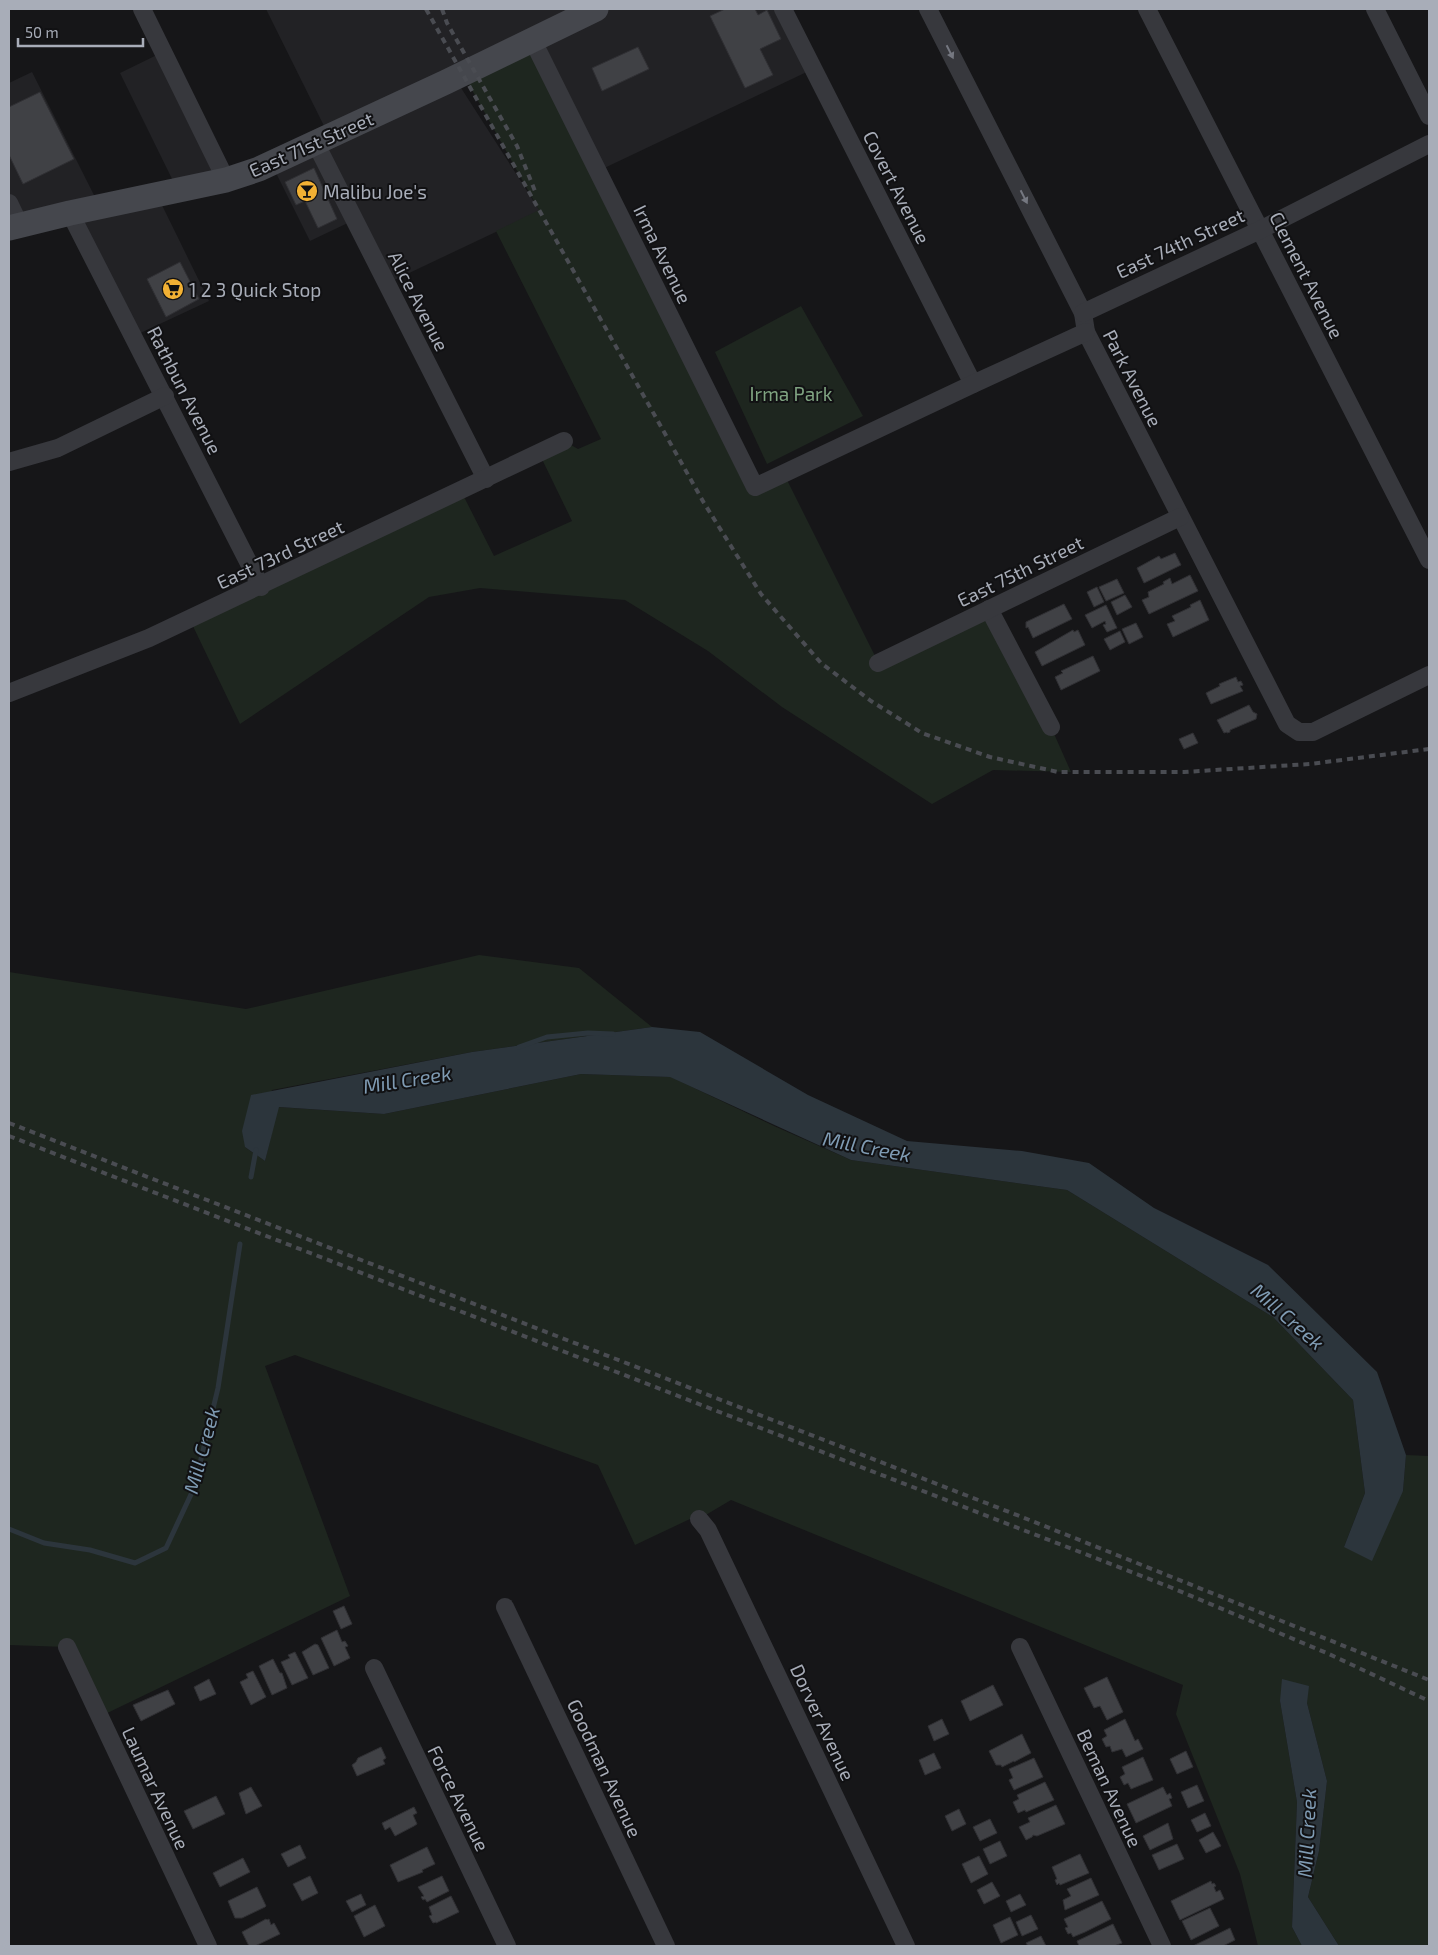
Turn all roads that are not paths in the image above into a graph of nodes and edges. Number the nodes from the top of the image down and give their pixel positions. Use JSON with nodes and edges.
{"nodes":[{"id":1,"x":142,"y":9,"type":"edge"},
{"id":2,"x":596,"y":9,"type":"edge"},
{"id":3,"x":783,"y":9,"type":"edge"},
{"id":4,"x":928,"y":9,"type":"edge"},
{"id":5,"x":1147,"y":9,"type":"edge"},
{"id":6,"x":1375,"y":9,"type":"edge"},
{"id":7,"x":532,"y":39,"type":"junction"},
{"id":8,"x":1429,"y":116,"type":"edge"},
{"id":9,"x":315,"y":142,"type":"junction"},
{"id":10,"x":1429,"y":144,"type":"edge"},
{"id":11,"x":226,"y":180,"type":"junction"},
{"id":12,"x":9,"y":202,"type":"edge"},
{"id":13,"x":70,"y":213,"type":"junction"},
{"id":14,"x":14,"y":227,"type":"edge"},
{"id":15,"x":1260,"y":230,"type":"junction"},
{"id":16,"x":1083,"y":313,"type":"junction"},
{"id":17,"x":1086,"y":332,"type":"junction"},
{"id":18,"x":973,"y":384,"type":"junction"},
{"id":19,"x":165,"y":396,"type":"junction"},
{"id":20,"x":564,"y":441,"type":"dead end"},
{"id":21,"x":9,"y":462,"type":"edge"},
{"id":22,"x":486,"y":479,"type":"junction"},
{"id":23,"x":1180,"y":517,"type":"junction"},
{"id":24,"x":1429,"y":560,"type":"edge"},
{"id":25,"x":260,"y":587,"type":"junction"},
{"id":26,"x":989,"y":609,"type":"junction"},
{"id":27,"x":878,"y":663,"type":"dead end"},
{"id":28,"x":1429,"y":675,"type":"edge"},
{"id":29,"x":9,"y":692,"type":"edge"},
{"id":30,"x":1051,"y":727,"type":"dead end"},
{"id":31,"x":699,"y":1519,"type":"dead end"},
{"id":32,"x":505,"y":1607,"type":"dead end"},
{"id":33,"x":67,"y":1647,"type":"dead end"},
{"id":34,"x":1020,"y":1647,"type":"dead end"},
{"id":35,"x":374,"y":1668,"type":"dead end"},
{"id":36,"x":208,"y":1946,"type":"edge"},
{"id":37,"x":507,"y":1946,"type":"edge"},
{"id":38,"x":666,"y":1946,"type":"edge"},
{"id":39,"x":906,"y":1946,"type":"edge"},
{"id":40,"x":1162,"y":1946,"type":"edge"}],
"edges":[{"from":1,"to":11,"type":"street"},
{"from":2,"to":7,"type":"main road","name":"East 71st Street"},
{"from":3,"to":18,"type":"street","name":"Covert Avenue"},
{"from":4,"to":16,"type":"street","name":"Park Avenue","one_way":true},
{"from":5,"to":15,"type":"street","name":"Clement Avenue"},
{"from":6,"to":8,"type":"street"},
{"from":7,"to":9,"type":"main road","name":"East 71st Street"},
{"from":7,"to":18,"type":"street","name":"Irma Avenue"},
{"from":9,"to":11,"type":"main road","name":"East 71st Street"},
{"from":9,"to":22,"type":"street","name":"Alice Avenue"},
{"from":10,"to":15,"type":"street","name":"East 74th Street"},
{"from":11,"to":13,"type":"main road","name":"East 71st Street"},
{"from":12,"to":14,"type":"street"},
{"from":13,"to":14,"type":"main road","name":"East 71st Street"},
{"from":13,"to":19,"type":"street","name":"Rathbun Avenue"},
{"from":15,"to":16,"type":"street","name":"East 74th Street"},
{"from":15,"to":24,"type":"street","name":"Clement Avenue"},
{"from":16,"to":17,"type":"street","name":"Park Avenue"},
{"from":17,"to":18,"type":"street"},
{"from":17,"to":23,"type":"street","name":"Park Avenue"},
{"from":19,"to":21,"type":"street"},
{"from":19,"to":25,"type":"street","name":"Rathbun Avenue"},
{"from":20,"to":22,"type":"street","name":"East 73rd Street"},
{"from":22,"to":25,"type":"street","name":"East 73rd Street"},
{"from":23,"to":26,"type":"street","name":"East 75th Street"},
{"from":23,"to":28,"type":"street","name":"Park Avenue"},
{"from":25,"to":29,"type":"street","name":"East 73rd Street"},
{"from":26,"to":27,"type":"street","name":"East 75th Street"},
{"from":26,"to":30,"type":"street"},
{"from":31,"to":39,"type":"street","name":"Dorver Avenue"},
{"from":32,"to":38,"type":"street","name":"Goodman Avenue"},
{"from":33,"to":36,"type":"street","name":"Laumar Avenue"},
{"from":34,"to":40,"type":"street","name":"Beman Avenue"},
{"from":35,"to":37,"type":"street","name":"Force Avenue"}]}
